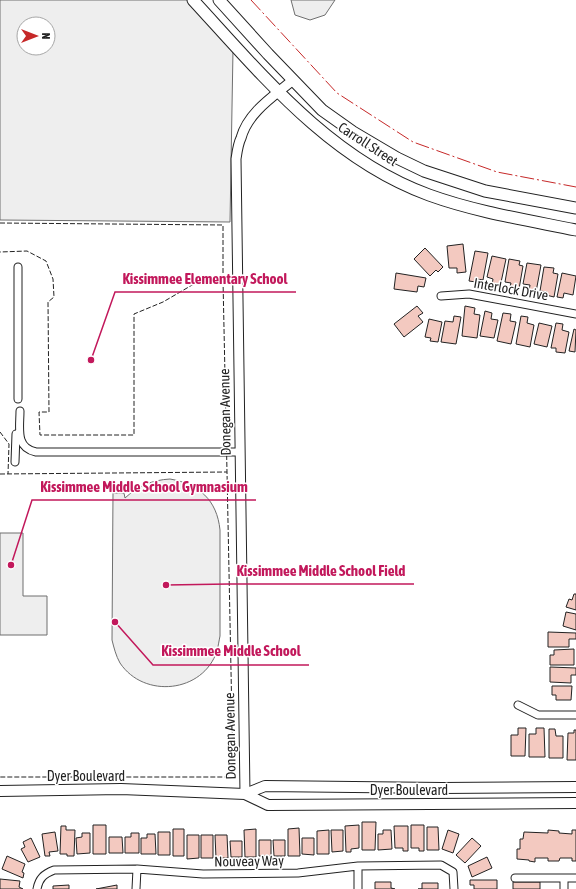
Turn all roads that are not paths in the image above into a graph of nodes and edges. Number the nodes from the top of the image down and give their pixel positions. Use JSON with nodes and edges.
{"nodes":[{"id":1,"x":193,"y":0,"type":"edge"},
{"id":2,"x":219,"y":0,"type":"edge"},
{"id":3,"x":293,"y":80,"type":"junction"},
{"id":4,"x":278,"y":92,"type":"junction"},
{"id":5,"x":576,"y":208,"type":"edge"},
{"id":6,"x":576,"y":230,"type":"edge"},
{"id":7,"x":18,"y":267,"type":"dead end"},
{"id":8,"x":441,"y":296,"type":"dead end"},
{"id":9,"x":576,"y":314,"type":"edge"},
{"id":10,"x":18,"y":400,"type":"dead end"},
{"id":11,"x":240,"y":452,"type":"junction"},
{"id":12,"x":15,"y":462,"type":"dead end"},
{"id":13,"x":518,"y":705,"type":"dead end"},
{"id":14,"x":576,"y":715,"type":"edge"},
{"id":15,"x":576,"y":788,"type":"edge"},
{"id":16,"x":0,"y":791,"type":"edge"},
{"id":17,"x":245,"y":794,"type":"junction"},
{"id":18,"x":576,"y":803,"type":"edge"},
{"id":19,"x":358,"y":866,"type":"junction"},
{"id":20,"x":137,"y":869,"type":"junction"},
{"id":21,"x":515,"y":878,"type":"dead end"},
{"id":22,"x":564,"y":878,"type":"junction"},
{"id":23,"x":576,"y":878,"type":"edge"},
{"id":24,"x":37,"y":889,"type":"edge"},
{"id":25,"x":136,"y":889,"type":"edge"},
{"id":26,"x":358,"y":889,"type":"edge"},
{"id":27,"x":454,"y":889,"type":"edge"},
{"id":28,"x":564,"y":889,"type":"edge"}],
"edges":[{"from":1,"to":4,"type":"main road","name":"Carroll Street"},
{"from":2,"to":3,"type":"main road"},
{"from":3,"to":4,"type":"street","name":"Donegan Avenue"},
{"from":3,"to":5,"type":"main road"},
{"from":4,"to":6,"type":"main road","name":"Carroll Street"},
{"from":4,"to":11,"type":"street","name":"Donegan Avenue"},
{"from":7,"to":10,"type":"street"},
{"from":8,"to":9,"type":"street","name":"Interlock Drive"},
{"from":11,"to":12,"type":"street"},
{"from":11,"to":17,"type":"street","name":"Donegan Avenue"},
{"from":13,"to":14,"type":"street"},
{"from":15,"to":17,"type":"main road","name":"Dyer Boulevard"},
{"from":16,"to":17,"type":"main road","name":"Dyer Boulevard"},
{"from":17,"to":18,"type":"main road","name":"Dyer Boulevard"},
{"from":19,"to":20,"type":"street","name":"Nouveay Way"},
{"from":19,"to":26,"type":"street"},
{"from":19,"to":27,"type":"street","name":"Nouveay Way"},
{"from":20,"to":24,"type":"street","name":"Nouveay Way"},
{"from":20,"to":25,"type":"street"},
{"from":21,"to":22,"type":"street"},
{"from":22,"to":23,"type":"street"},
{"from":22,"to":28,"type":"street"}]}
